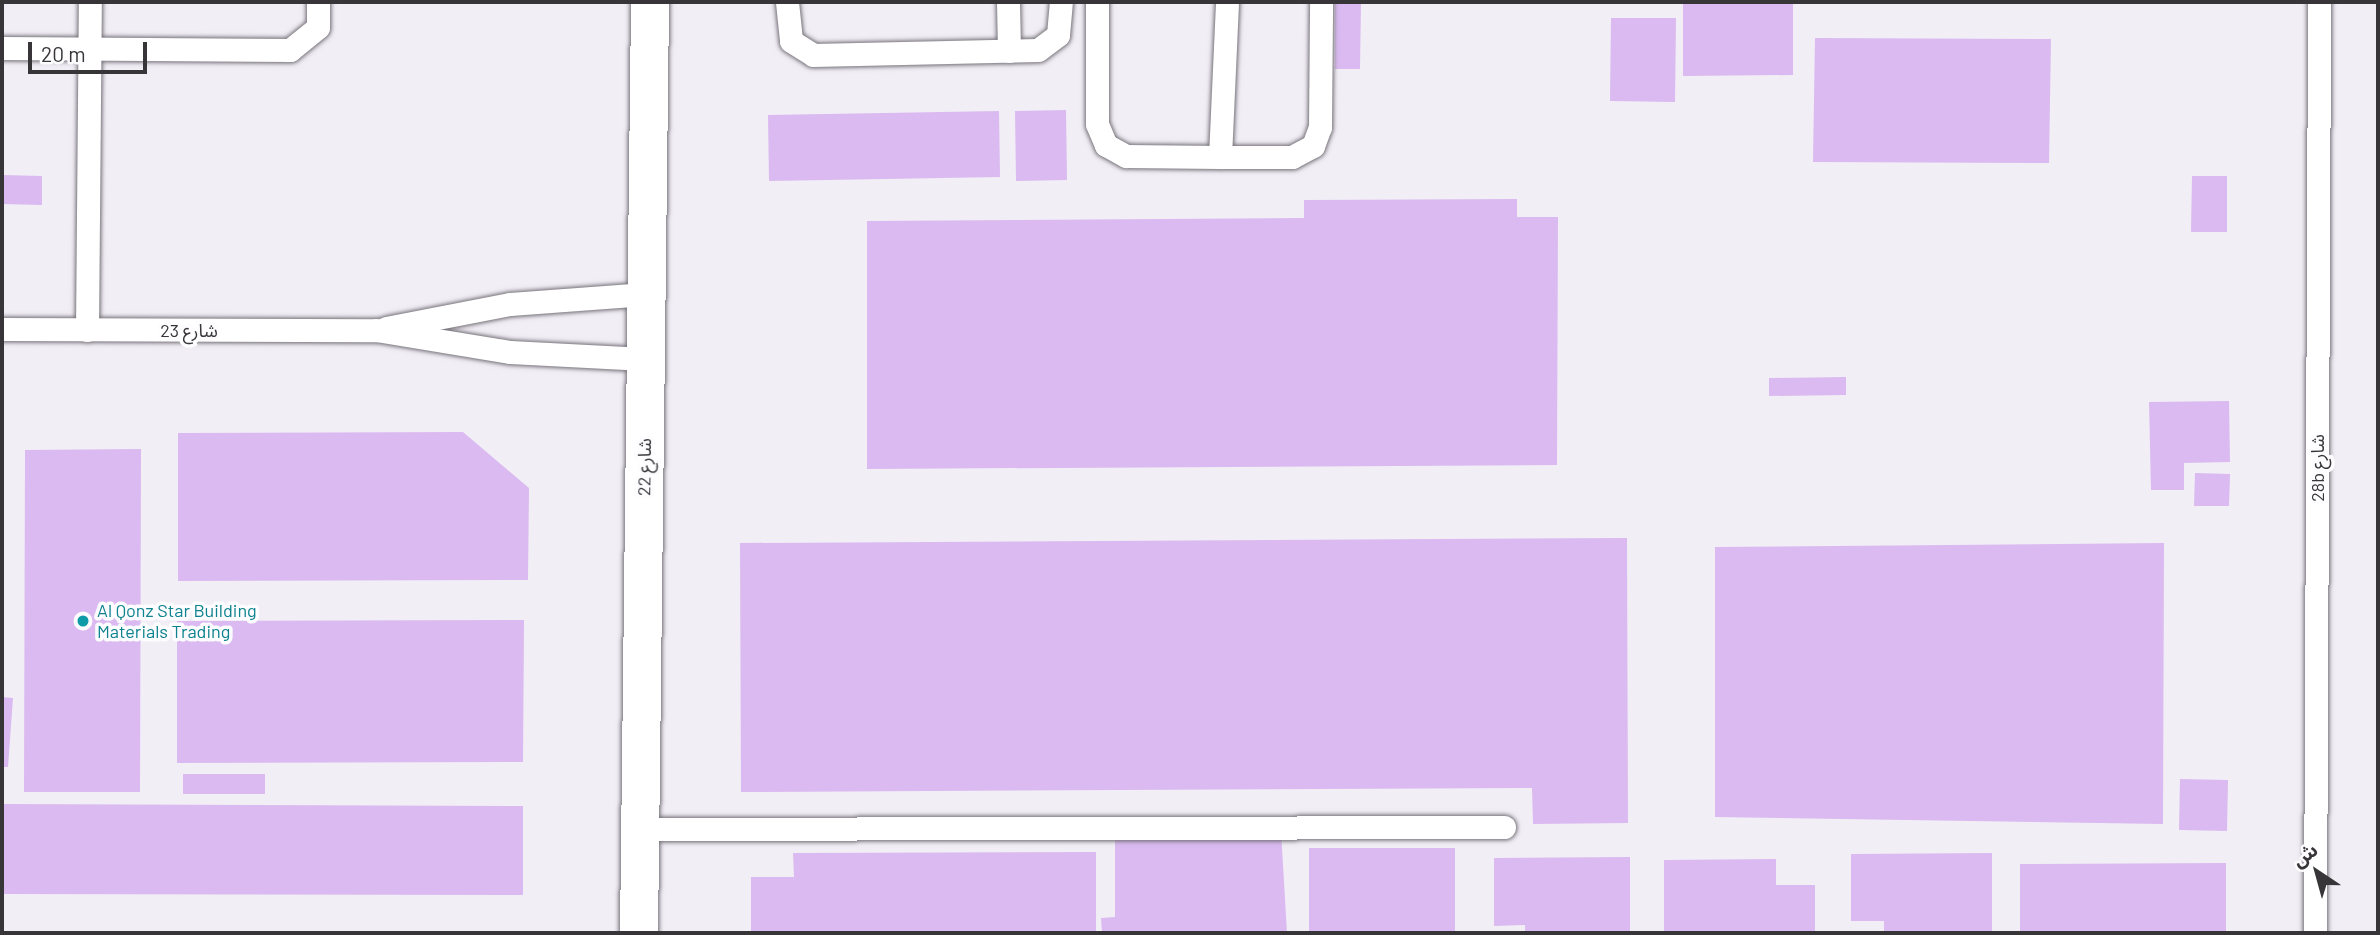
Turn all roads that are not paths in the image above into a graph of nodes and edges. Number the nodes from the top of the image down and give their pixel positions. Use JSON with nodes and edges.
{"nodes":[{"id":1,"x":90,"y":2,"type":"edge"},
{"id":2,"x":318,"y":2,"type":"edge"},
{"id":3,"x":650,"y":2,"type":"edge"},
{"id":4,"x":787,"y":2,"type":"edge"},
{"id":5,"x":1008,"y":2,"type":"edge"},
{"id":6,"x":1061,"y":2,"type":"edge"},
{"id":7,"x":1097,"y":2,"type":"edge"},
{"id":8,"x":1227,"y":2,"type":"edge"},
{"id":9,"x":1321,"y":2,"type":"edge"},
{"id":10,"x":2319,"y":2,"type":"edge"},
{"id":11,"x":2,"y":48,"type":"edge"},
{"id":12,"x":90,"y":49,"type":"junction"},
{"id":13,"x":1009,"y":51,"type":"junction"},
{"id":14,"x":1220,"y":157,"type":"junction"},
{"id":15,"x":646,"y":294,"type":"junction"},
{"id":16,"x":2,"y":329,"type":"edge"},
{"id":17,"x":87,"y":330,"type":"junction"},
{"id":18,"x":376,"y":330,"type":"junction"},
{"id":19,"x":645,"y":359,"type":"junction"},
{"id":20,"x":1503,"y":827,"type":"dead end"},
{"id":21,"x":640,"y":829,"type":"junction"},
{"id":22,"x":639,"y":933,"type":"edge"},
{"id":23,"x":2315,"y":933,"type":"edge"}],
"edges":[{"from":1,"to":12,"type":"lane"},
{"from":2,"to":12,"type":"lane"},
{"from":3,"to":15,"type":"street","name":"شارع 22"},
{"from":4,"to":13,"type":"lane"},
{"from":5,"to":13,"type":"lane"},
{"from":6,"to":13,"type":"lane"},
{"from":7,"to":14,"type":"lane"},
{"from":8,"to":14,"type":"lane"},
{"from":9,"to":14,"type":"lane"},
{"from":10,"to":23,"type":"lane","name":"28b شارع"},
{"from":11,"to":12,"type":"lane"},
{"from":12,"to":17,"type":"lane"},
{"from":15,"to":18,"type":"lane","name":"شارع 23"},
{"from":15,"to":19,"type":"street","name":"شارع 22"},
{"from":16,"to":17,"type":"lane","name":"شارع 23"},
{"from":17,"to":18,"type":"lane","name":"شارع 23"},
{"from":18,"to":19,"type":"lane","name":"شارع 23"},
{"from":19,"to":21,"type":"street","name":"شارع 22"},
{"from":20,"to":21,"type":"lane"},
{"from":21,"to":22,"type":"street","name":"شارع 22"}]}
